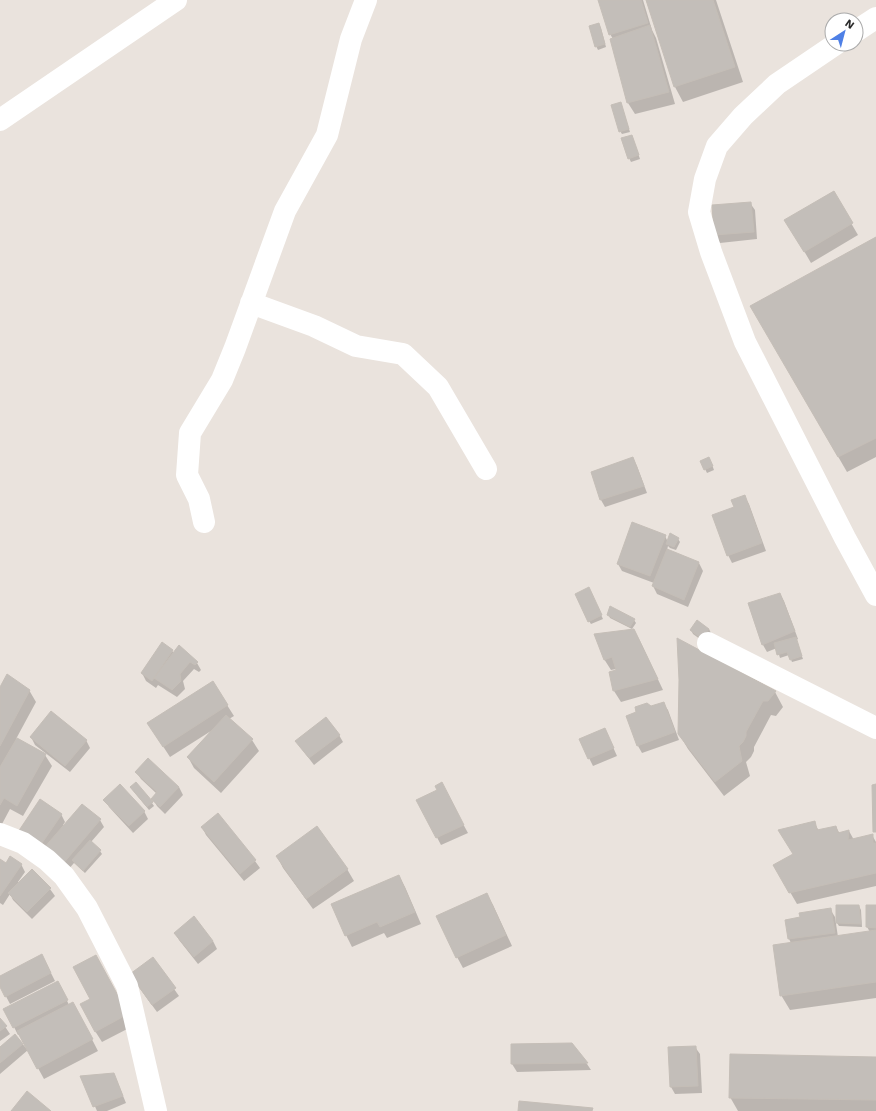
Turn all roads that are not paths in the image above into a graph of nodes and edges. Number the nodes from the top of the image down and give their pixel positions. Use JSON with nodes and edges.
{"nodes":[{"id":1,"x":176,"y":0,"type":"edge"},
{"id":2,"x":366,"y":0,"type":"edge"},
{"id":3,"x":876,"y":18,"type":"edge"},
{"id":4,"x":864,"y":26,"type":"edge"},
{"id":5,"x":824,"y":52,"type":"edge"},
{"id":6,"x":0,"y":120,"type":"edge"},
{"id":7,"x":252,"y":303,"type":"junction"},
{"id":8,"x":486,"y":469,"type":"dead end"},
{"id":9,"x":204,"y":522,"type":"dead end"},
{"id":10,"x":876,"y":595,"type":"edge"},
{"id":11,"x":708,"y":643,"type":"dead end"},
{"id":12,"x":876,"y":728,"type":"edge"},
{"id":13,"x":0,"y":834,"type":"edge"},
{"id":14,"x":156,"y":1111,"type":"edge"}],
"edges":[{"from":1,"to":6,"type":"street"},
{"from":2,"to":7,"type":"street"},
{"from":3,"to":4,"type":"street"},
{"from":5,"to":10,"type":"street"},
{"from":7,"to":8,"type":"street"},
{"from":7,"to":9,"type":"street"},
{"from":11,"to":12,"type":"street"},
{"from":13,"to":14,"type":"street"}]}
